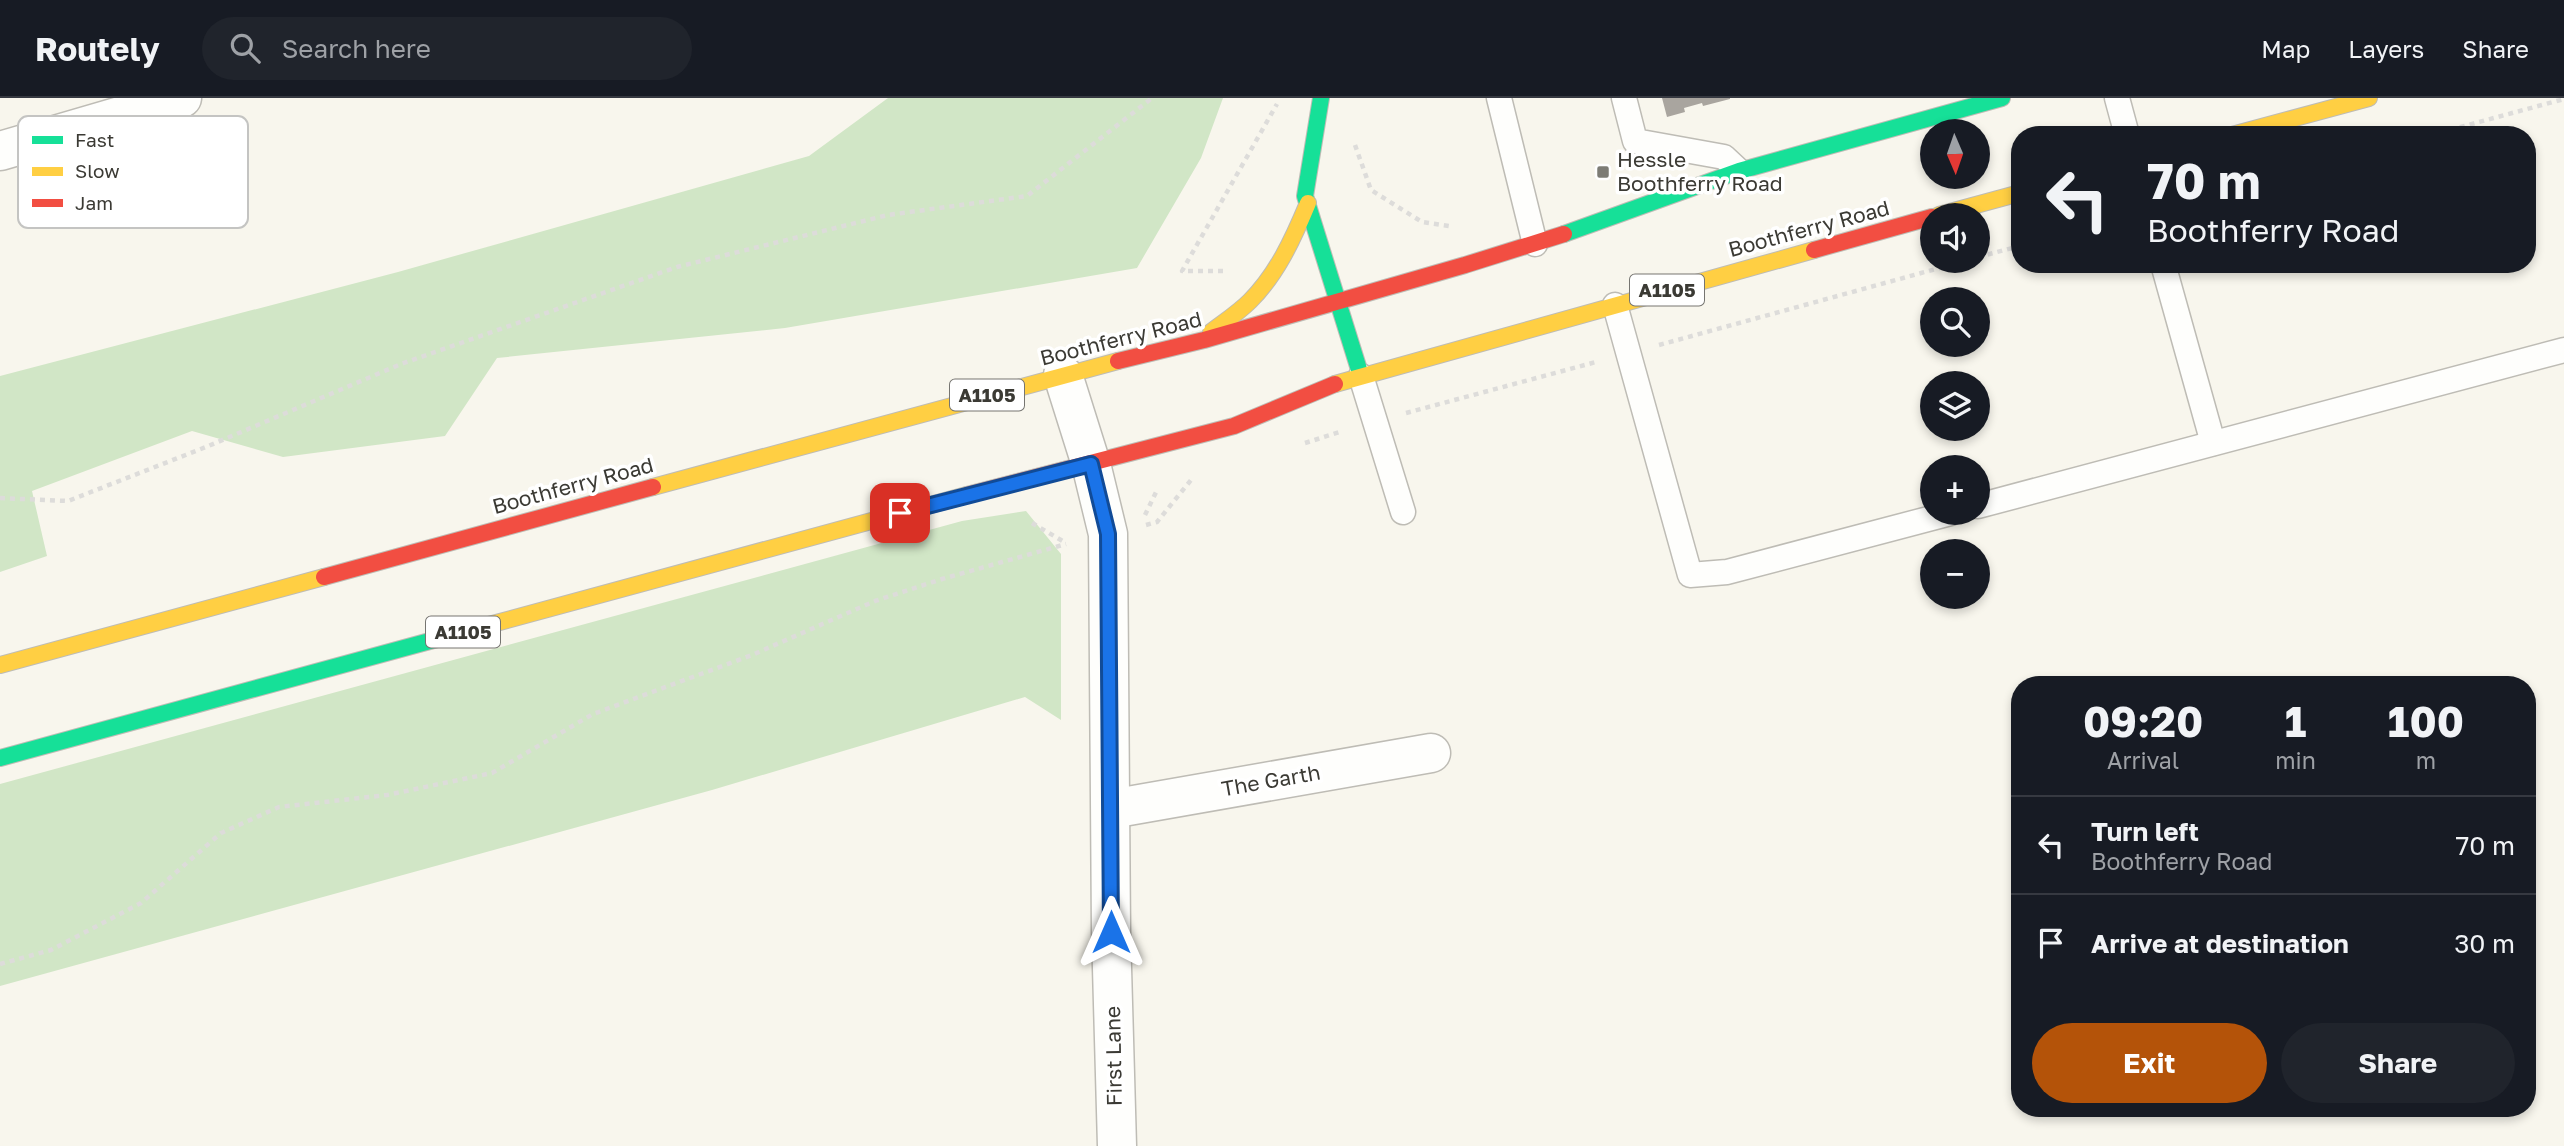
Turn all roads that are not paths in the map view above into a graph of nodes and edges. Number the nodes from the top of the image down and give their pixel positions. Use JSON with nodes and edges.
{"nodes":[{"id":1,"x":182,"y":98,"type":"edge"},
{"id":2,"x":1321,"y":98,"type":"edge"},
{"id":3,"x":1499,"y":98,"type":"edge"},
{"id":4,"x":1624,"y":98,"type":"edge"},
{"id":5,"x":2002,"y":98,"type":"edge"},
{"id":6,"x":2117,"y":98,"type":"edge"},
{"id":7,"x":2369,"y":98,"type":"edge"},
{"id":8,"x":120,"y":116,"type":"edge"},
{"id":9,"x":2125,"y":126,"type":"edge"},
{"id":10,"x":2265,"y":126,"type":"edge"},
{"id":11,"x":18,"y":146,"type":"edge"},
{"id":12,"x":0,"y":151,"type":"edge"},
{"id":13,"x":1739,"y":171,"type":"junction"},
{"id":14,"x":2011,"y":195,"type":"edge"},
{"id":15,"x":1308,"y":203,"type":"junction"},
{"id":16,"x":1983,"y":203,"type":"edge"},
{"id":17,"x":1920,"y":220,"type":"edge"},
{"id":18,"x":1535,"y":244,"type":"junction"},
{"id":19,"x":2166,"y":273,"type":"edge"},
{"id":20,"x":1338,"y":302,"type":"junction"},
{"id":21,"x":1615,"y":305,"type":"junction"},
{"id":22,"x":1198,"y":342,"type":"junction"},
{"id":23,"x":2564,"y":350,"type":"edge"},
{"id":24,"x":1063,"y":375,"type":"junction"},
{"id":25,"x":1361,"y":376,"type":"junction"},
{"id":26,"x":2213,"y":443,"type":"junction"},
{"id":27,"x":1091,"y":464,"type":"junction"},
{"id":28,"x":1990,"y":503,"type":"edge"},
{"id":29,"x":1403,"y":512,"type":"dead end"},
{"id":30,"x":1920,"y":521,"type":"edge"},
{"id":31,"x":0,"y":665,"type":"edge"},
{"id":32,"x":1431,"y":753,"type":"dead end"},
{"id":33,"x":0,"y":758,"type":"edge"},
{"id":34,"x":1111,"y":808,"type":"junction"},
{"id":35,"x":1116,"y":1146,"type":"edge"}],
"edges":[{"from":1,"to":8,"type":"street"},
{"from":2,"to":15,"type":"main road"},
{"from":3,"to":18,"type":"lane"},
{"from":4,"to":13,"type":"lane"},
{"from":5,"to":13,"type":"main road","name":"Boothferry Road","number":"A1105"},
{"from":6,"to":9,"type":"lane"},
{"from":7,"to":10,"type":"main road"},
{"from":11,"to":12,"type":"street"},
{"from":13,"to":18,"type":"main road","name":"Boothferry Road","number":"A1105"},
{"from":14,"to":16,"type":"main road"},
{"from":15,"to":20,"type":"main road"},
{"from":15,"to":22,"type":"main road"},
{"from":17,"to":21,"type":"main road","name":"Boothferry Road","number":"A1105"},
{"from":18,"to":20,"type":"main road","name":"Boothferry Road","number":"A1105"},
{"from":19,"to":26,"type":"lane"},
{"from":20,"to":22,"type":"main road","name":"Boothferry Road","number":"A1105"},
{"from":20,"to":25,"type":"main road"},
{"from":21,"to":25,"type":"main road","name":"Boothferry Road","number":"A1105"},
{"from":21,"to":30,"type":"lane"},
{"from":22,"to":24,"type":"main road","name":"Boothferry Road","number":"A1105"},
{"from":23,"to":26,"type":"lane"},
{"from":24,"to":27,"type":"street","name":"First Lane"},
{"from":24,"to":31,"type":"main road","name":"Boothferry Road","number":"A1105"},
{"from":25,"to":27,"type":"main road","name":"Boothferry Road","number":"A1105"},
{"from":25,"to":29,"type":"lane"},
{"from":26,"to":28,"type":"lane"},
{"from":27,"to":33,"type":"main road","name":"Boothferry Road","number":"A1105"},
{"from":27,"to":34,"type":"street","name":"First Lane"},
{"from":32,"to":34,"type":"street","name":"The Garth"},
{"from":34,"to":35,"type":"street","name":"First Lane"}]}
